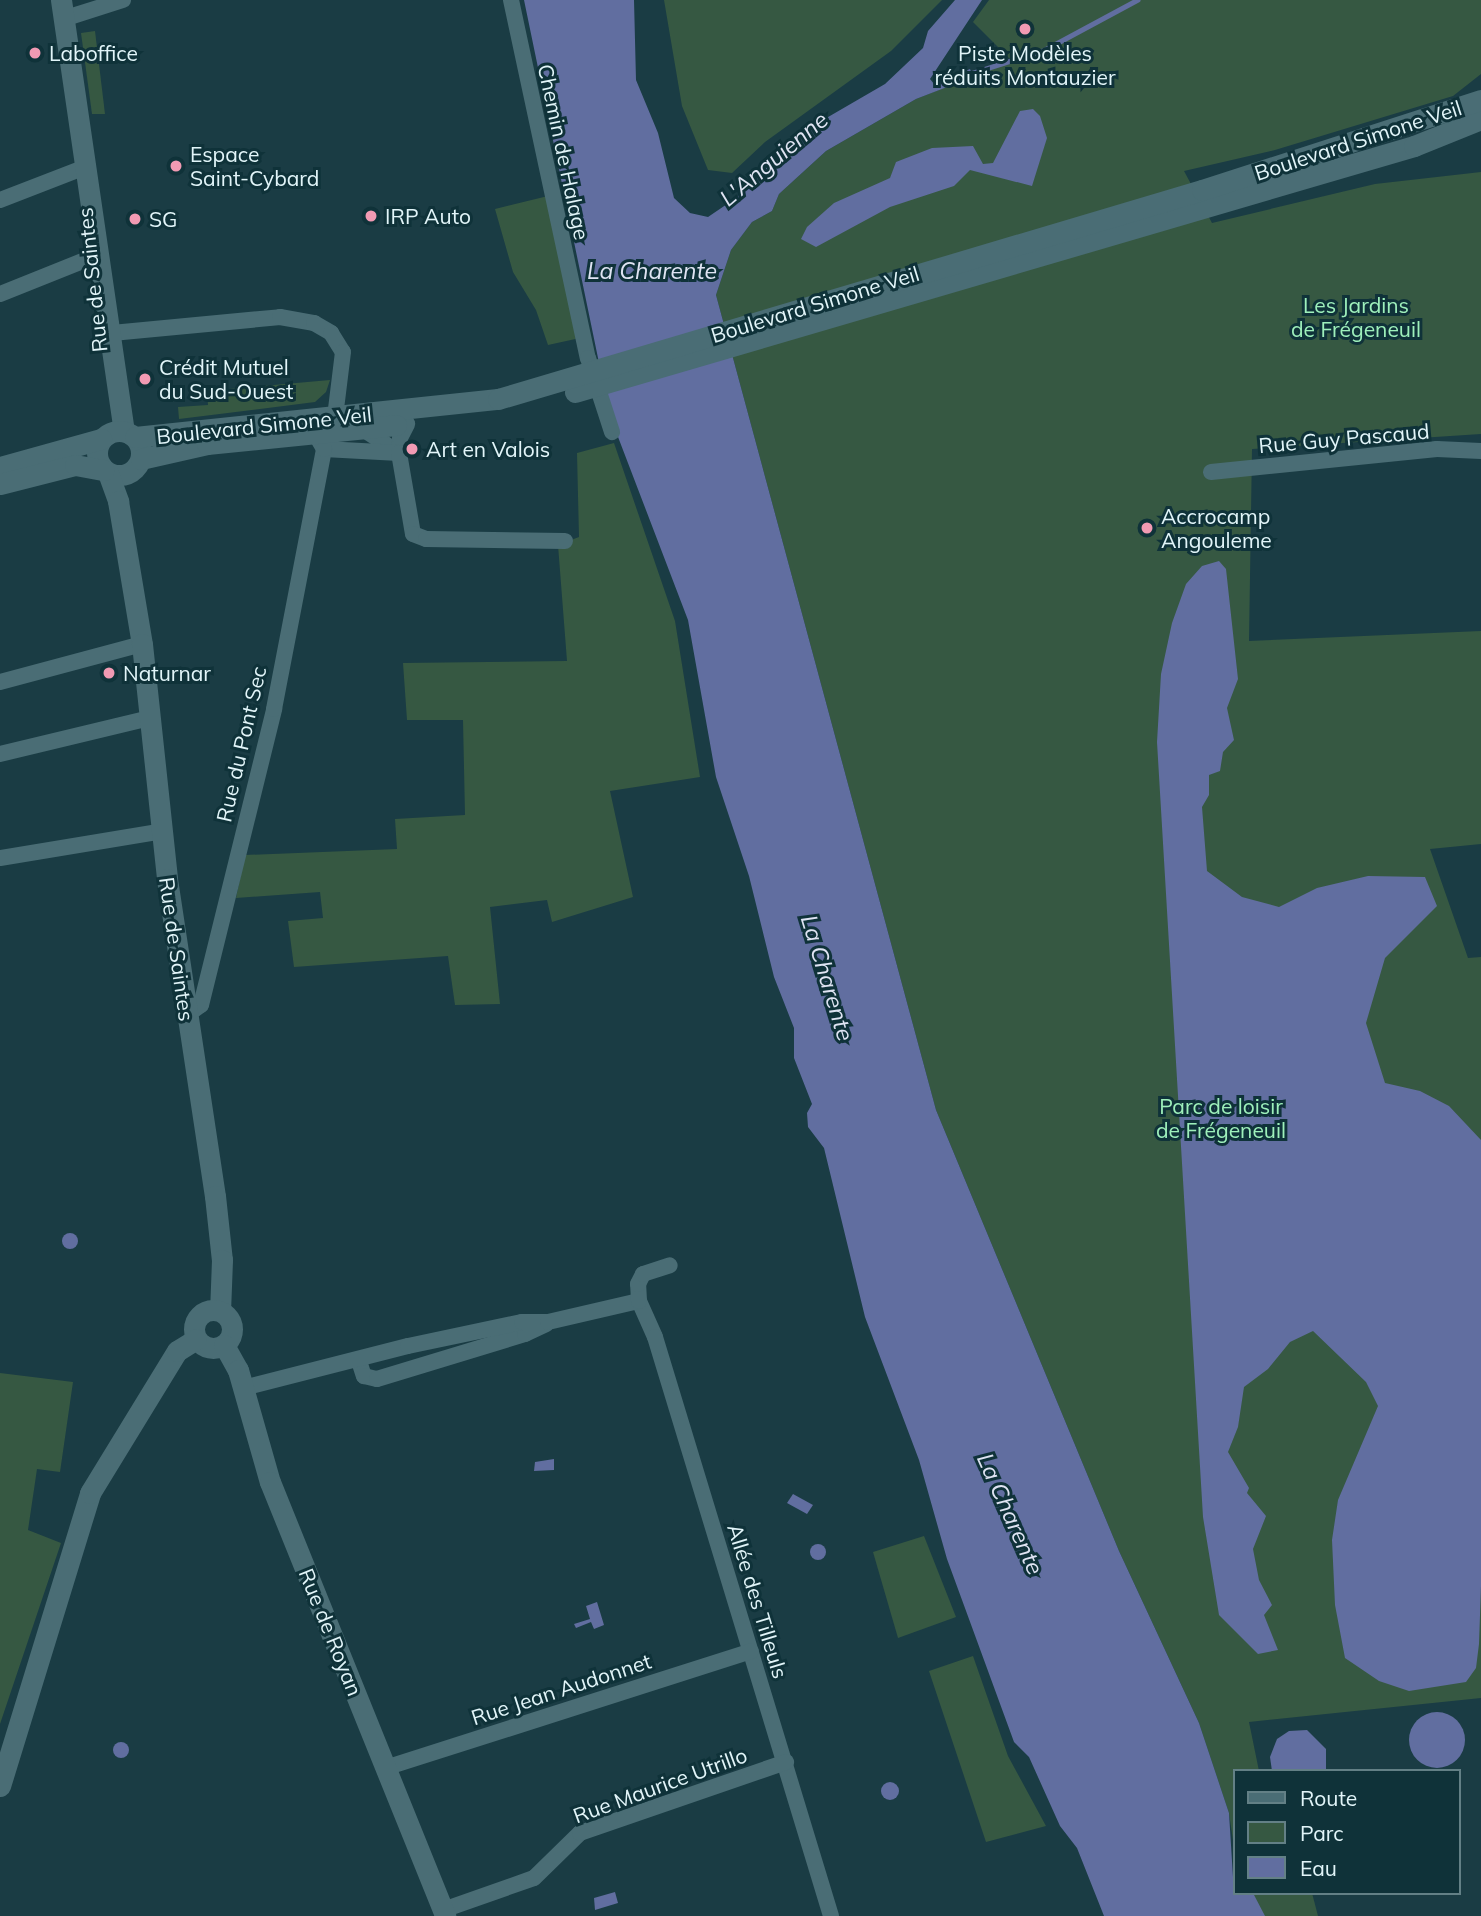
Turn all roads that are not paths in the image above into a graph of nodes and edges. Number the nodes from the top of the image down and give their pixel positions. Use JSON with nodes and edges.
{"nodes":[{"id":1,"x":123,"y":0,"type":"edge"},
{"id":2,"x":511,"y":0,"type":"edge"},
{"id":3,"x":62,"y":9,"type":"edge"},
{"id":4,"x":1481,"y":100,"type":"edge"},
{"id":5,"x":1481,"y":119,"type":"edge"},
{"id":6,"x":85,"y":166,"type":"junction"},
{"id":7,"x":0,"y":200,"type":"edge"},
{"id":8,"x":90,"y":258,"type":"junction"},
{"id":9,"x":0,"y":294,"type":"edge"},
{"id":10,"x":104,"y":327,"type":"junction"},
{"id":11,"x":740,"y":336,"type":"junction"},
{"id":12,"x":571,"y":386,"type":"junction"},
{"id":13,"x":335,"y":417,"type":"junction"},
{"id":14,"x":407,"y":424,"type":"junction"},
{"id":15,"x":363,"y":429,"type":"junction"},
{"id":16,"x":612,"y":432,"type":"dead end"},
{"id":17,"x":117,"y":435,"type":"junction"},
{"id":18,"x":320,"y":442,"type":"junction"},
{"id":19,"x":1481,"y":451,"type":"edge"},
{"id":20,"x":399,"y":453,"type":"junction"},
{"id":21,"x":136,"y":466,"type":"junction"},
{"id":22,"x":0,"y":467,"type":"edge"},
{"id":23,"x":106,"y":471,"type":"junction"},
{"id":24,"x":1211,"y":472,"type":"dead end"},
{"id":25,"x":0,"y":484,"type":"edge"},
{"id":26,"x":565,"y":541,"type":"dead end"},
{"id":27,"x":134,"y":587,"type":"junction"},
{"id":28,"x":142,"y":644,"type":"junction"},
{"id":29,"x":0,"y":682,"type":"edge"},
{"id":30,"x":150,"y":718,"type":"junction"},
{"id":31,"x":0,"y":754,"type":"edge"},
{"id":32,"x":163,"y":831,"type":"junction"},
{"id":33,"x":0,"y":858,"type":"edge"},
{"id":34,"x":187,"y":1015,"type":"junction"},
{"id":35,"x":670,"y":1265,"type":"dead end"},
{"id":36,"x":639,"y":1301,"type":"junction"},
{"id":37,"x":220,"y":1311,"type":"junction"},
{"id":38,"x":548,"y":1322,"type":"junction"},
{"id":39,"x":196,"y":1339,"type":"junction"},
{"id":40,"x":224,"y":1346,"type":"junction"},
{"id":41,"x":359,"y":1361,"type":"junction"},
{"id":42,"x":243,"y":1388,"type":"junction"},
{"id":43,"x":751,"y":1651,"type":"junction"},
{"id":44,"x":786,"y":1762,"type":"junction"},
{"id":45,"x":385,"y":1768,"type":"junction"},
{"id":46,"x":0,"y":1786,"type":"edge"},
{"id":47,"x":444,"y":1913,"type":"edge"},
{"id":48,"x":831,"y":1916,"type":"edge"}],
"edges":[{"from":1,"to":3,"type":"street"},
{"from":2,"to":16,"type":"street","name":"Chemin de Halage"},
{"from":3,"to":6,"type":"main road","name":"Rue de Saintes"},
{"from":4,"to":11,"type":"main road","name":"Boulevard Simone Veil"},
{"from":5,"to":11,"type":"main road","name":"Boulevard Simone Veil"},
{"from":6,"to":7,"type":"street"},
{"from":6,"to":8,"type":"main road","name":"Rue de Saintes"},
{"from":6,"to":10,"type":"main road","name":"Rue de Saintes"},
{"from":8,"to":9,"type":"street"},
{"from":8,"to":10,"type":"main road","name":"Rue de Saintes"},
{"from":10,"to":13,"type":"street"},
{"from":10,"to":17,"type":"main road","name":"Rue de Saintes"},
{"from":11,"to":12,"type":"main road","name":"Boulevard Simone Veil"},
{"from":12,"to":13,"type":"main road","name":"Boulevard Simone Veil"},
{"from":12,"to":14,"type":"main road","name":"Boulevard Simone Veil"},
{"from":13,"to":17,"type":"main road","name":"Boulevard Simone Veil"},
{"from":14,"to":15,"type":"main road","name":"Boulevard Simone Veil"},
{"from":14,"to":20,"type":"street"},
{"from":15,"to":18,"type":"main road","name":"Boulevard Simone Veil"},
{"from":15,"to":20,"type":"street"},
{"from":17,"to":21,"type":"main road","name":"Rue de Saintes"},
{"from":17,"to":22,"type":"main road","name":"Boulevard Simone Veil"},
{"from":17,"to":23,"type":"main road","name":"Rue de Saintes"},
{"from":18,"to":20,"type":"street"},
{"from":18,"to":21,"type":"main road","name":"Boulevard Simone Veil"},
{"from":18,"to":34,"type":"street","name":"Rue du Pont Sec"},
{"from":19,"to":24,"type":"street","name":"Rue Guy Pascaud"},
{"from":20,"to":26,"type":"street"},
{"from":21,"to":23,"type":"main road","name":"Boulevard Simone Veil"},
{"from":21,"to":27,"type":"main road","name":"Rue de Saintes"},
{"from":23,"to":25,"type":"main road","name":"Boulevard Simone Veil"},
{"from":23,"to":27,"type":"main road","name":"Rue de Saintes"},
{"from":27,"to":28,"type":"main road","name":"Rue de Saintes"},
{"from":28,"to":29,"type":"street"},
{"from":28,"to":30,"type":"main road","name":"Rue de Saintes"},
{"from":30,"to":31,"type":"street"},
{"from":30,"to":32,"type":"main road","name":"Rue de Saintes"},
{"from":32,"to":33,"type":"street"},
{"from":32,"to":34,"type":"main road","name":"Rue de Saintes"},
{"from":34,"to":37,"type":"main road","name":"Rue de Saintes"},
{"from":35,"to":36,"type":"street"},
{"from":36,"to":38,"type":"street"},
{"from":36,"to":43,"type":"street","name":"Allée des Tilleuls"},
{"from":37,"to":39,"type":"main road"},
{"from":37,"to":40,"type":"main road"},
{"from":38,"to":41,"type":"street"},
{"from":38,"to":41,"type":"street"},
{"from":39,"to":40,"type":"main road"},
{"from":39,"to":46,"type":"main road"},
{"from":40,"to":42,"type":"main road","name":"Rue de Royan"},
{"from":41,"to":42,"type":"street"},
{"from":42,"to":45,"type":"main road","name":"Rue de Royan"},
{"from":43,"to":44,"type":"street","name":"Allée des Tilleuls"},
{"from":43,"to":45,"type":"street","name":"Rue Jean Audonnet"},
{"from":44,"to":47,"type":"street","name":"Rue Maurice Utrillo"},
{"from":44,"to":48,"type":"street","name":"Allée des Tilleuls"},
{"from":45,"to":47,"type":"main road","name":"Rue de Royan"}]}
